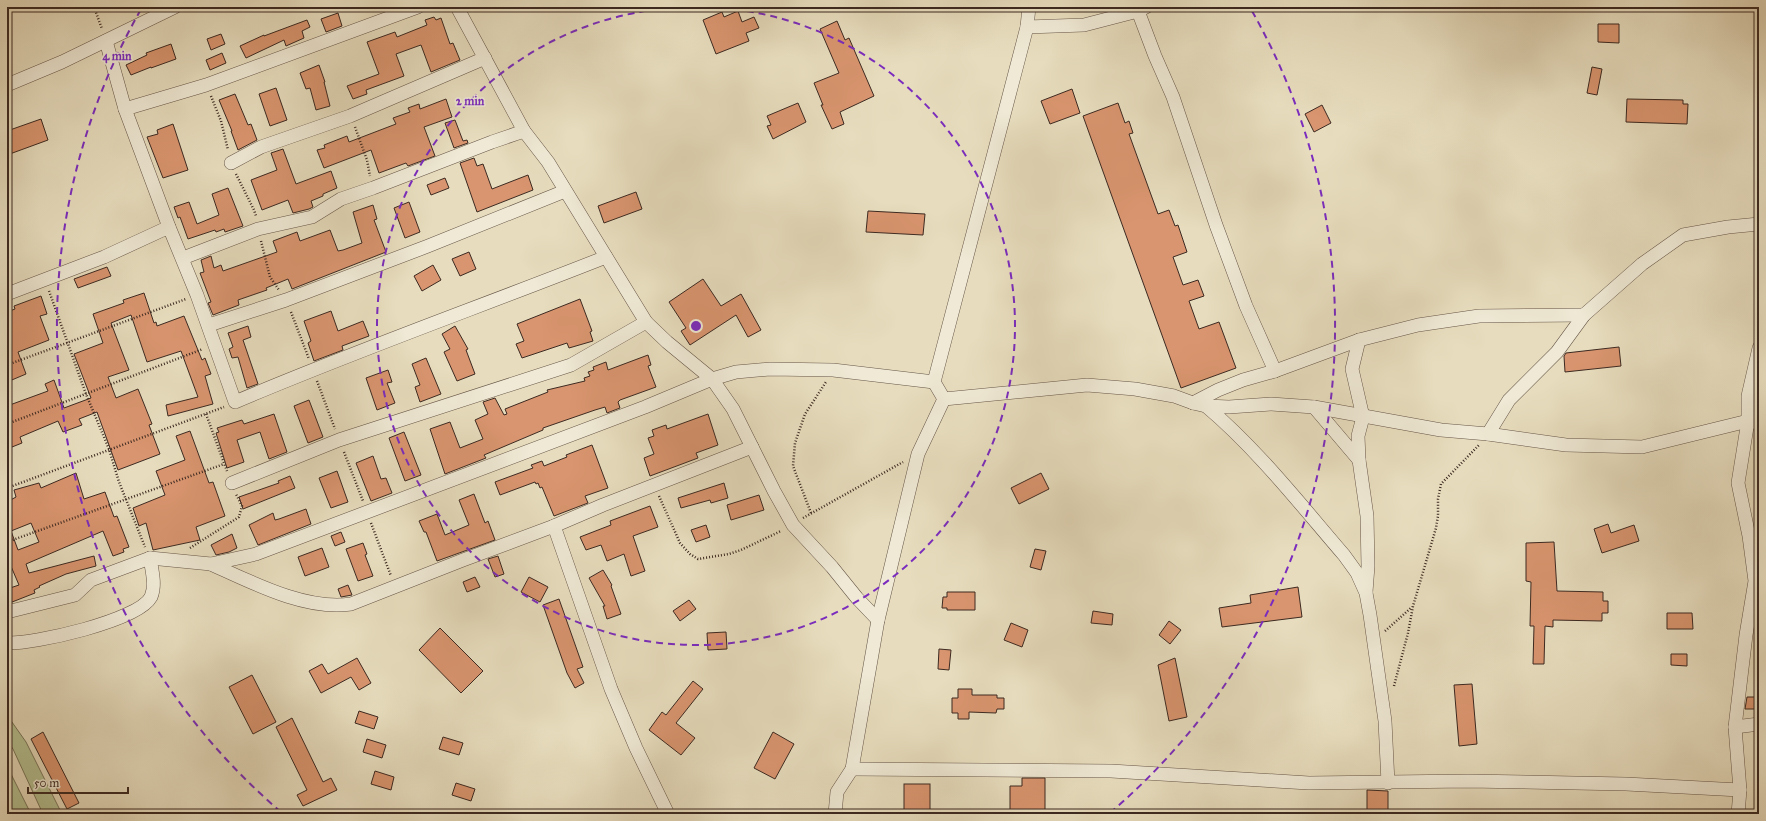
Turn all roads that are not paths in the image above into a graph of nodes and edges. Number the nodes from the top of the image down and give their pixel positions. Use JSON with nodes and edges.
{"nodes":[{"id":1,"x":175,"y":7,"type":"edge"},
{"id":2,"x":418,"y":7,"type":"edge"},
{"id":3,"x":457,"y":7,"type":"edge"},
{"id":4,"x":1029,"y":7,"type":"edge"},
{"id":5,"x":1142,"y":9,"type":"edge"},
{"id":6,"x":1027,"y":27,"type":"junction"},
{"id":7,"x":106,"y":41,"type":"junction"},
{"id":8,"x":484,"y":58,"type":"junction"},
{"id":9,"x":10,"y":80,"type":"edge"},
{"id":10,"x":125,"y":109,"type":"junction"},
{"id":11,"x":524,"y":131,"type":"junction"},
{"id":12,"x":231,"y":163,"type":"road end"},
{"id":13,"x":566,"y":191,"type":"junction"},
{"id":14,"x":1759,"y":224,"type":"edge"},
{"id":15,"x":169,"y":227,"type":"junction"},
{"id":16,"x":606,"y":257,"type":"junction"},
{"id":17,"x":183,"y":258,"type":"junction"},
{"id":18,"x":7,"y":294,"type":"edge"},
{"id":19,"x":1584,"y":315,"type":"junction"},
{"id":20,"x":646,"y":322,"type":"junction"},
{"id":21,"x":209,"y":325,"type":"junction"},
{"id":22,"x":1359,"y":340,"type":"junction"},
{"id":23,"x":1758,"y":352,"type":"edge"},
{"id":24,"x":1275,"y":370,"type":"junction"},
{"id":25,"x":712,"y":379,"type":"junction"},
{"id":26,"x":934,"y":382,"type":"junction"},
{"id":27,"x":944,"y":399,"type":"junction"},
{"id":28,"x":1200,"y":405,"type":"junction"},
{"id":29,"x":1314,"y":407,"type":"junction"},
{"id":30,"x":1363,"y":417,"type":"junction"},
{"id":31,"x":1753,"y":422,"type":"edge"},
{"id":32,"x":1488,"y":434,"type":"junction"},
{"id":33,"x":752,"y":447,"type":"junction"},
{"id":34,"x":1359,"y":460,"type":"junction"},
{"id":35,"x":232,"y":483,"type":"road end"},
{"id":36,"x":554,"y":526,"type":"junction"},
{"id":37,"x":150,"y":558,"type":"junction"},
{"id":38,"x":211,"y":564,"type":"junction"},
{"id":39,"x":1757,"y":581,"type":"edge"},
{"id":40,"x":1366,"y":594,"type":"junction"},
{"id":41,"x":7,"y":612,"type":"edge"},
{"id":42,"x":878,"y":620,"type":"junction"},
{"id":43,"x":7,"y":643,"type":"edge"},
{"id":44,"x":1759,"y":724,"type":"edge"},
{"id":45,"x":1735,"y":727,"type":"junction"},
{"id":46,"x":852,"y":769,"type":"junction"},
{"id":47,"x":1388,"y":783,"type":"junction"},
{"id":48,"x":1740,"y":790,"type":"junction"},
{"id":49,"x":668,"y":814,"type":"edge"},
{"id":50,"x":835,"y":814,"type":"edge"},
{"id":51,"x":1738,"y":814,"type":"edge"}],
"edges":[{"from":1,"to":7,"type":"street"},
{"from":2,"to":10,"type":"street"},
{"from":3,"to":8,"type":"street"},
{"from":4,"to":6,"type":"street"},
{"from":5,"to":6,"type":"street"},
{"from":5,"to":24,"type":"street"},
{"from":6,"to":26,"type":"street"},
{"from":7,"to":9,"type":"street"},
{"from":7,"to":10,"type":"street"},
{"from":8,"to":11,"type":"street"},
{"from":8,"to":12,"type":"street"},
{"from":10,"to":15,"type":"street"},
{"from":11,"to":13,"type":"street"},
{"from":11,"to":17,"type":"street"},
{"from":13,"to":16,"type":"street"},
{"from":13,"to":21,"type":"street"},
{"from":14,"to":19,"type":"street"},
{"from":15,"to":17,"type":"street"},
{"from":15,"to":18,"type":"street"},
{"from":16,"to":20,"type":"street"},
{"from":16,"to":21,"type":"street"},
{"from":17,"to":21,"type":"street"},
{"from":19,"to":22,"type":"street"},
{"from":19,"to":32,"type":"street"},
{"from":20,"to":25,"type":"street"},
{"from":20,"to":35,"type":"street"},
{"from":22,"to":24,"type":"street"},
{"from":22,"to":30,"type":"street"},
{"from":23,"to":31,"type":"street"},
{"from":24,"to":28,"type":"street"},
{"from":25,"to":26,"type":"street"},
{"from":25,"to":33,"type":"street"},
{"from":25,"to":38,"type":"street"},
{"from":26,"to":27,"type":"street"},
{"from":27,"to":28,"type":"street"},
{"from":27,"to":42,"type":"street"},
{"from":28,"to":29,"type":"street"},
{"from":28,"to":40,"type":"street"},
{"from":29,"to":30,"type":"street"},
{"from":29,"to":34,"type":"street"},
{"from":30,"to":32,"type":"street"},
{"from":30,"to":34,"type":"street"},
{"from":31,"to":32,"type":"street"},
{"from":31,"to":39,"type":"street"},
{"from":33,"to":36,"type":"street"},
{"from":33,"to":42,"type":"street"},
{"from":34,"to":40,"type":"street"},
{"from":36,"to":38,"type":"street"},
{"from":36,"to":49,"type":"street"},
{"from":37,"to":38,"type":"street"},
{"from":37,"to":41,"type":"street"},
{"from":37,"to":43,"type":"street"},
{"from":39,"to":45,"type":"street"},
{"from":40,"to":47,"type":"street"},
{"from":42,"to":46,"type":"street"},
{"from":44,"to":45,"type":"street"},
{"from":45,"to":48,"type":"street"},
{"from":46,"to":47,"type":"street"},
{"from":46,"to":50,"type":"street"},
{"from":47,"to":48,"type":"street"},
{"from":48,"to":51,"type":"street"}]}
